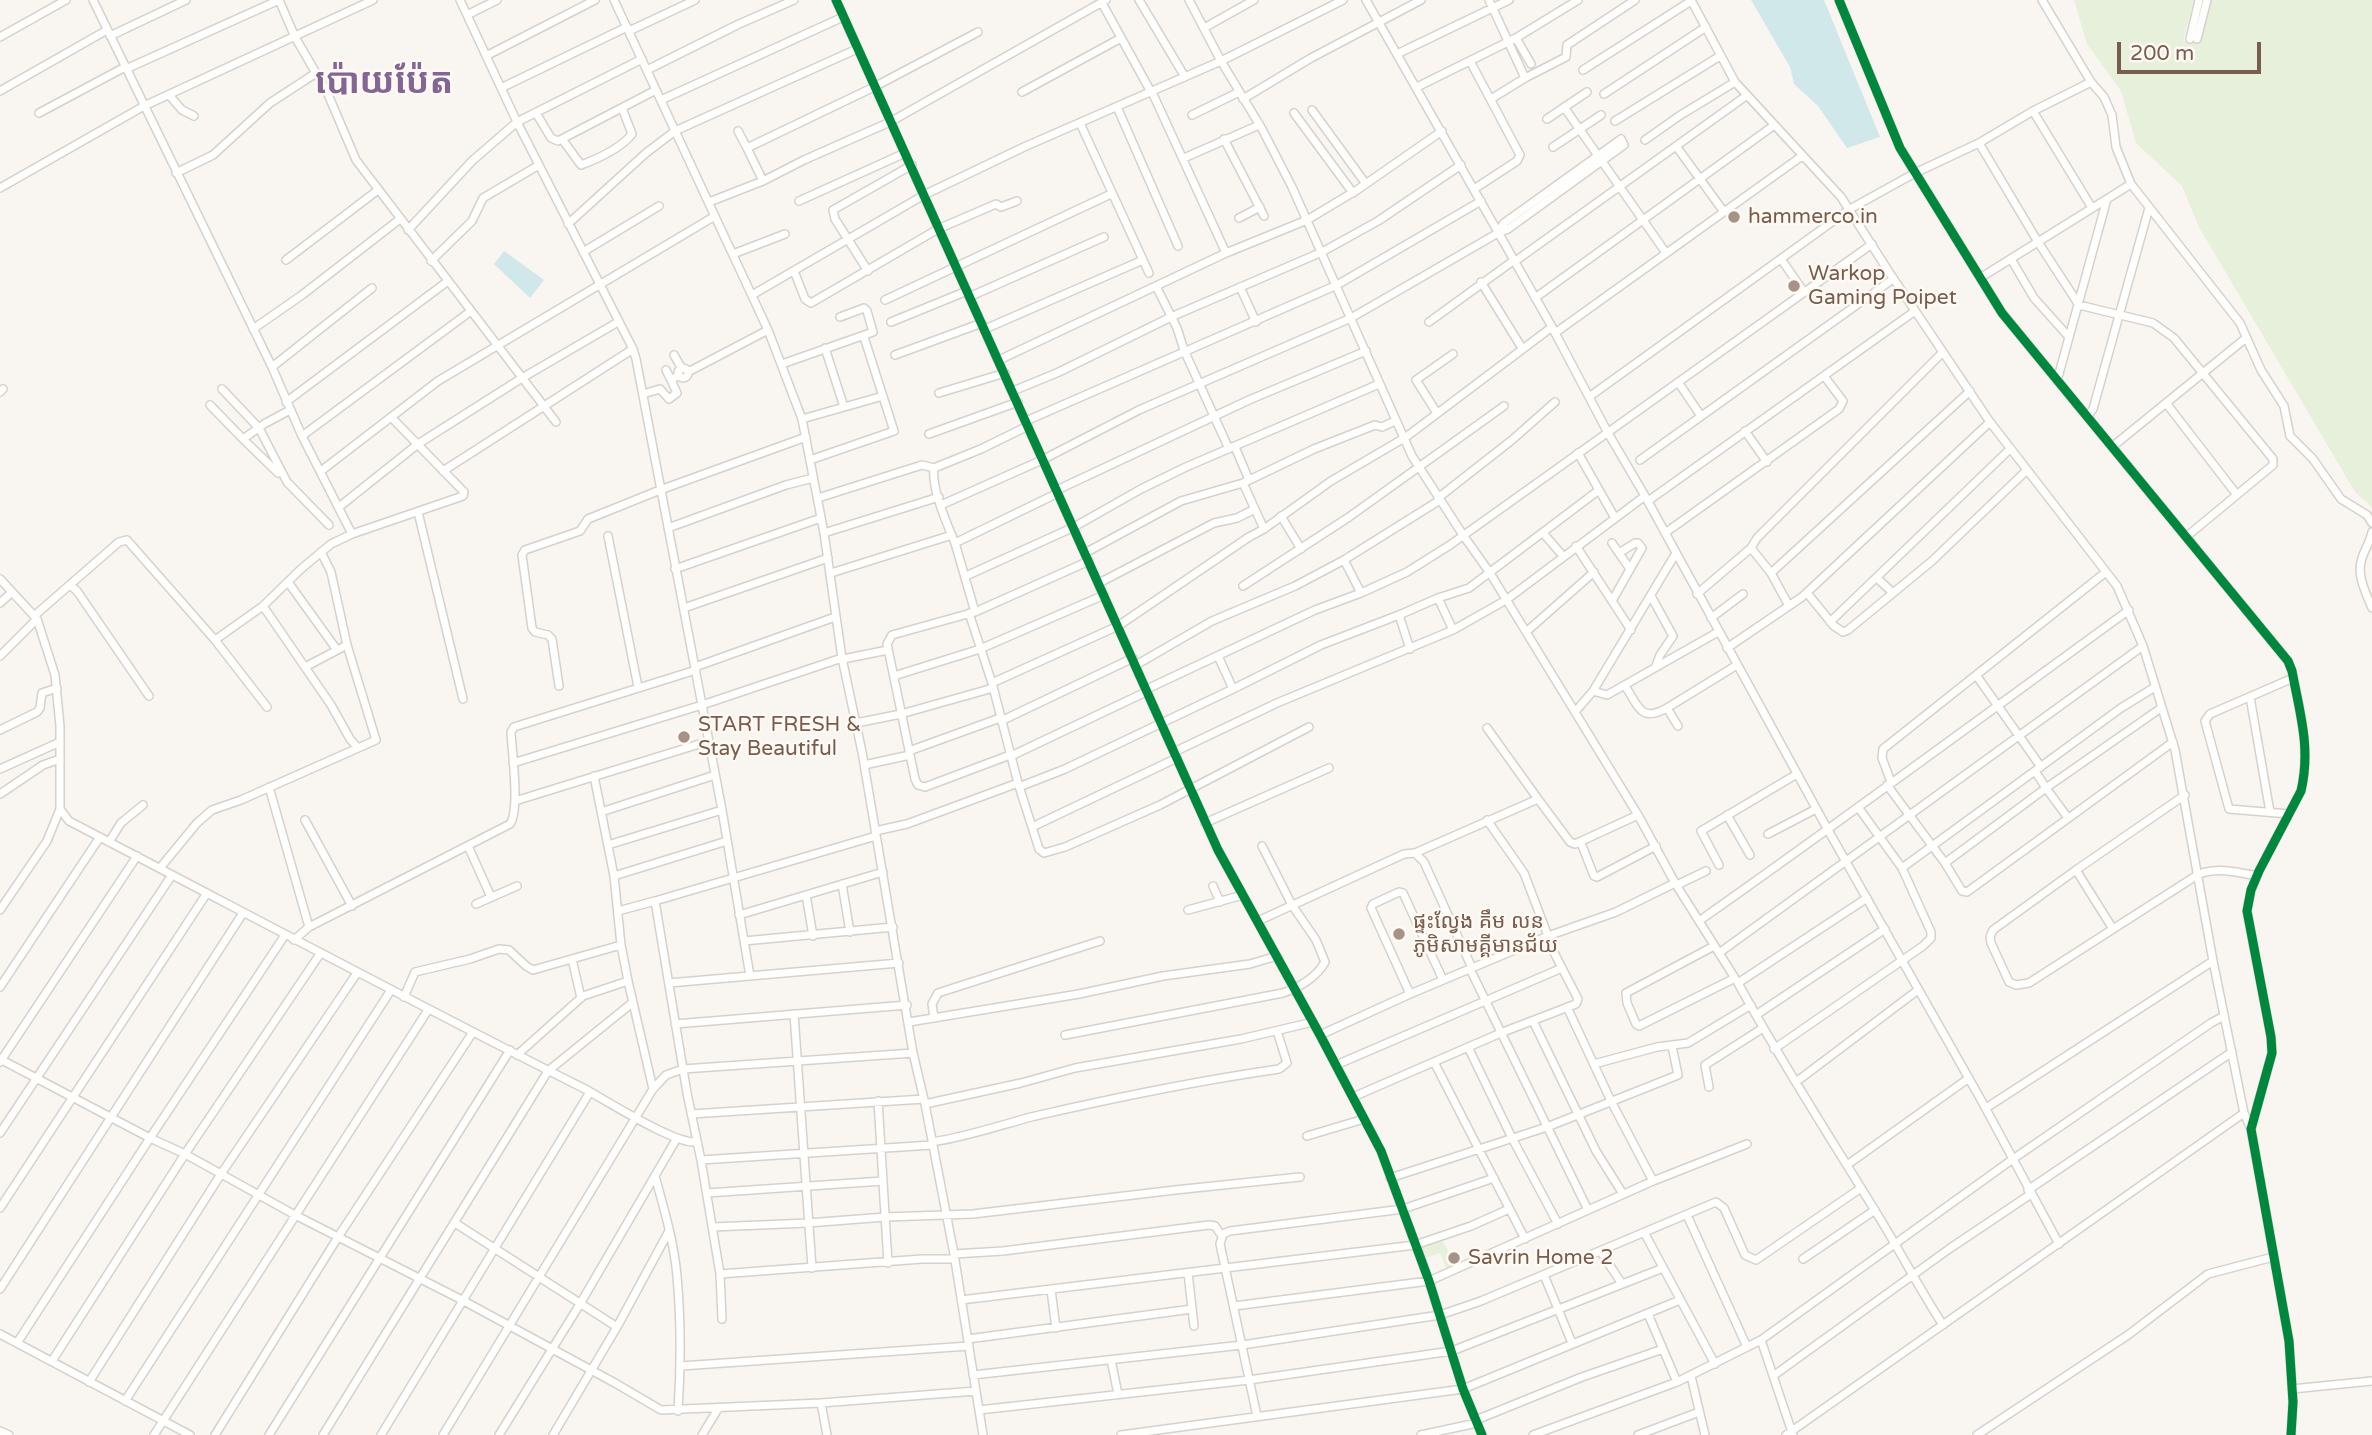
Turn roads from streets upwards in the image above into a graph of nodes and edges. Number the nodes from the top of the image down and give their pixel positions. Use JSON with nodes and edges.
{"nodes":[{"id":1,"x":66,"y":0,"type":"edge"},
{"id":2,"x":93,"y":0,"type":"edge"},
{"id":3,"x":186,"y":0,"type":"edge"},
{"id":4,"x":279,"y":0,"type":"edge"},
{"id":5,"x":373,"y":0,"type":"edge"},
{"id":6,"x":460,"y":0,"type":"edge"},
{"id":7,"x":497,"y":0,"type":"edge"},
{"id":8,"x":595,"y":0,"type":"edge"},
{"id":9,"x":614,"y":0,"type":"edge"},
{"id":10,"x":695,"y":0,"type":"edge"},
{"id":11,"x":794,"y":0,"type":"edge"},
{"id":12,"x":836,"y":0,"type":"edge"},
{"id":13,"x":1139,"y":0,"type":"edge"},
{"id":14,"x":1189,"y":0,"type":"edge"},
{"id":15,"x":1254,"y":0,"type":"edge"},
{"id":16,"x":1343,"y":0,"type":"edge"},
{"id":17,"x":1366,"y":0,"type":"edge"},
{"id":18,"x":1420,"y":0,"type":"edge"},
{"id":19,"x":1510,"y":0,"type":"edge"},
{"id":20,"x":1578,"y":0,"type":"edge"},
{"id":21,"x":1635,"y":0,"type":"edge"},
{"id":22,"x":1839,"y":0,"type":"edge"},
{"id":23,"x":2042,"y":0,"type":"edge"},
{"id":24,"x":2199,"y":0,"type":"edge"},
{"id":25,"x":2207,"y":0,"type":"edge"},
{"id":26,"x":1691,"y":1,"type":"edge"},
{"id":27,"x":1104,"y":2,"type":"edge"},
{"id":28,"x":1491,"y":4,"type":"edge"},
{"id":29,"x":467,"y":15,"type":"junction"},
{"id":30,"x":844,"y":17,"type":"junction"},
{"id":31,"x":1381,"y":22,"type":"junction"},
{"id":32,"x":1706,"y":27,"type":"junction"},
{"id":33,"x":1204,"y":28,"type":"junction"},
{"id":34,"x":628,"y":29,"type":"junction"},
{"id":35,"x":978,"y":32,"type":"dead end"},
{"id":36,"x":108,"y":33,"type":"junction"},
{"id":37,"x":0,"y":37,"type":"edge"},
{"id":38,"x":295,"y":37,"type":"junction"},
{"id":39,"x":1121,"y":38,"type":"junction"},
{"id":40,"x":1513,"y":40,"type":"junction"},
{"id":41,"x":857,"y":49,"type":"junction"},
{"id":42,"x":1396,"y":54,"type":"junction"},
{"id":43,"x":486,"y":56,"type":"junction"},
{"id":44,"x":1720,"y":56,"type":"junction"},
{"id":45,"x":642,"y":59,"type":"junction"},
{"id":46,"x":1221,"y":61,"type":"junction"},
{"id":47,"x":1470,"y":61,"type":"junction"},
{"id":48,"x":1531,"y":64,"type":"dead end"},
{"id":49,"x":125,"y":68,"type":"junction"},
{"id":50,"x":647,"y":70,"type":"junction"},
{"id":51,"x":1583,"y":70,"type":"dead end"},
{"id":52,"x":316,"y":73,"type":"junction"},
{"id":53,"x":1185,"y":77,"type":"junction"},
{"id":54,"x":1525,"y":78,"type":"junction"},
{"id":55,"x":1735,"y":82,"type":"junction"},
{"id":56,"x":2091,"y":82,"type":"junction"},
{"id":57,"x":874,"y":87,"type":"junction"},
{"id":58,"x":1417,"y":87,"type":"junction"},
{"id":59,"x":501,"y":88,"type":"junction"},
{"id":60,"x":656,"y":90,"type":"junction"},
{"id":61,"x":0,"y":91,"type":"edge"},
{"id":62,"x":1022,"y":92,"type":"dead end"},
{"id":63,"x":1152,"y":92,"type":"junction"},
{"id":64,"x":1587,"y":92,"type":"dead end"},
{"id":65,"x":1604,"y":94,"type":"dead end"},
{"id":66,"x":169,"y":95,"type":"junction"},
{"id":67,"x":1241,"y":95,"type":"junction"},
{"id":68,"x":1746,"y":96,"type":"junction"},
{"id":69,"x":1491,"y":99,"type":"junction"},
{"id":70,"x":661,"y":100,"type":"junction"},
{"id":71,"x":144,"y":106,"type":"junction"},
{"id":72,"x":622,"y":107,"type":"junction"},
{"id":73,"x":1117,"y":107,"type":"junction"},
{"id":74,"x":1564,"y":107,"type":"junction"},
{"id":75,"x":1312,"y":110,"type":"dead end"},
{"id":76,"x":2034,"y":111,"type":"junction"},
{"id":77,"x":39,"y":113,"type":"dead end"},
{"id":78,"x":536,"y":113,"type":"junction"},
{"id":79,"x":1294,"y":113,"type":"dead end"},
{"id":80,"x":1192,"y":115,"type":"dead end"},
{"id":81,"x":1601,"y":115,"type":"dead end"},
{"id":82,"x":194,"y":116,"type":"dead end"},
{"id":83,"x":1548,"y":118,"type":"dead end"},
{"id":84,"x":1615,"y":121,"type":"dead end"},
{"id":85,"x":517,"y":122,"type":"junction"},
{"id":86,"x":890,"y":122,"type":"junction"},
{"id":87,"x":1080,"y":123,"type":"junction"},
{"id":88,"x":1259,"y":125,"type":"junction"},
{"id":89,"x":1773,"y":125,"type":"junction"},
{"id":90,"x":1579,"y":129,"type":"junction"},
{"id":91,"x":674,"y":131,"type":"junction"},
{"id":92,"x":738,"y":131,"type":"dead end"},
{"id":93,"x":1442,"y":131,"type":"junction"},
{"id":94,"x":562,"y":139,"type":"junction"},
{"id":95,"x":1224,"y":139,"type":"junction"},
{"id":96,"x":1645,"y":140,"type":"dead end"},
{"id":97,"x":1979,"y":143,"type":"junction"},
{"id":98,"x":1676,"y":146,"type":"junction"},
{"id":99,"x":1553,"y":147,"type":"dead end"},
{"id":100,"x":747,"y":148,"type":"junction"},
{"id":101,"x":905,"y":153,"type":"junction"},
{"id":102,"x":1802,"y":156,"type":"junction"},
{"id":103,"x":1184,"y":158,"type":"junction"},
{"id":104,"x":1600,"y":158,"type":"junction"},
{"id":105,"x":539,"y":165,"type":"junction"},
{"id":106,"x":912,"y":165,"type":"junction"},
{"id":107,"x":1461,"y":165,"type":"junction"},
{"id":108,"x":176,"y":173,"type":"junction"},
{"id":109,"x":1915,"y":173,"type":"junction"},
{"id":110,"x":1699,"y":179,"type":"junction"},
{"id":111,"x":763,"y":181,"type":"junction"},
{"id":112,"x":1366,"y":184,"type":"junction"},
{"id":113,"x":2131,"y":184,"type":"junction"},
{"id":114,"x":1620,"y":187,"type":"junction"},
{"id":115,"x":0,"y":188,"type":"edge"},
{"id":116,"x":1475,"y":189,"type":"junction"},
{"id":117,"x":378,"y":190,"type":"junction"},
{"id":118,"x":1353,"y":193,"type":"junction"},
{"id":119,"x":1111,"y":194,"type":"junction"},
{"id":120,"x":924,"y":195,"type":"junction"},
{"id":121,"x":2107,"y":199,"type":"junction"},
{"id":122,"x":799,"y":201,"type":"dead end"},
{"id":123,"x":1017,"y":201,"type":"dead end"},
{"id":124,"x":1481,"y":201,"type":"junction"},
{"id":125,"x":709,"y":202,"type":"junction"},
{"id":126,"x":659,"y":206,"type":"dead end"},
{"id":127,"x":1260,"y":207,"type":"junction"},
{"id":128,"x":2092,"y":208,"type":"junction"},
{"id":129,"x":2149,"y":208,"type":"junction"},
{"id":130,"x":1850,"y":209,"type":"junction"},
{"id":131,"x":1724,"y":212,"type":"junction"},
{"id":132,"x":715,"y":216,"type":"junction"},
{"id":133,"x":1264,"y":216,"type":"dead end"},
{"id":134,"x":1239,"y":218,"type":"dead end"},
{"id":135,"x":400,"y":219,"type":"junction"},
{"id":136,"x":1307,"y":219,"type":"junction"},
{"id":137,"x":1643,"y":220,"type":"junction"},
{"id":138,"x":568,"y":224,"type":"junction"},
{"id":139,"x":939,"y":229,"type":"junction"},
{"id":140,"x":408,"y":230,"type":"junction"},
{"id":141,"x":1498,"y":233,"type":"junction"},
{"id":142,"x":785,"y":234,"type":"dead end"},
{"id":143,"x":1104,"y":237,"type":"dead end"},
{"id":144,"x":848,"y":239,"type":"junction"},
{"id":145,"x":2038,"y":242,"type":"junction"},
{"id":146,"x":1872,"y":244,"type":"junction"},
{"id":147,"x":1178,"y":246,"type":"dead end"},
{"id":148,"x":583,"y":252,"type":"junction"},
{"id":149,"x":1322,"y":252,"type":"junction"},
{"id":150,"x":1226,"y":253,"type":"junction"},
{"id":151,"x":1666,"y":253,"type":"junction"},
{"id":152,"x":733,"y":254,"type":"junction"},
{"id":153,"x":2011,"y":258,"type":"junction"},
{"id":154,"x":1781,"y":259,"type":"junction"},
{"id":155,"x":286,"y":260,"type":"dead end"},
{"id":156,"x":1143,"y":260,"type":"junction"},
{"id":157,"x":431,"y":261,"type":"junction"},
{"id":158,"x":1514,"y":262,"type":"junction"},
{"id":159,"x":956,"y":265,"type":"junction"},
{"id":160,"x":794,"y":271,"type":"junction"},
{"id":161,"x":868,"y":271,"type":"junction"},
{"id":162,"x":1149,"y":273,"type":"dead end"},
{"id":163,"x":1980,"y":278,"type":"junction"},
{"id":164,"x":1894,"y":279,"type":"junction"},
{"id":165,"x":448,"y":281,"type":"junction"},
{"id":166,"x":1481,"y":282,"type":"junction"},
{"id":167,"x":600,"y":285,"type":"junction"},
{"id":168,"x":1337,"y":285,"type":"junction"},
{"id":169,"x":1156,"y":286,"type":"junction"},
{"id":170,"x":1240,"y":287,"type":"junction"},
{"id":171,"x":372,"y":288,"type":"dead end"},
{"id":172,"x":1804,"y":292,"type":"junction"},
{"id":173,"x":968,"y":294,"type":"junction"},
{"id":174,"x":752,"y":295,"type":"junction"},
{"id":175,"x":1535,"y":298,"type":"junction"},
{"id":176,"x":885,"y":300,"type":"dead end"},
{"id":177,"x":2079,"y":305,"type":"junction"},
{"id":178,"x":471,"y":311,"type":"junction"},
{"id":179,"x":1915,"y":311,"type":"junction"},
{"id":180,"x":2119,"y":316,"type":"junction"},
{"id":181,"x":840,"y":317,"type":"dead end"},
{"id":182,"x":1171,"y":317,"type":"junction"},
{"id":183,"x":1352,"y":318,"type":"junction"},
{"id":184,"x":618,"y":322,"type":"junction"},
{"id":185,"x":891,"y":322,"type":"dead end"},
{"id":186,"x":1256,"y":322,"type":"junction"},
{"id":187,"x":1429,"y":322,"type":"dead end"},
{"id":188,"x":983,"y":326,"type":"junction"},
{"id":189,"x":253,"y":330,"type":"junction"},
{"id":190,"x":768,"y":330,"type":"junction"},
{"id":191,"x":1553,"y":330,"type":"junction"},
{"id":192,"x":864,"y":337,"type":"junction"},
{"id":193,"x":2068,"y":337,"type":"junction"},
{"id":194,"x":2246,"y":338,"type":"junction"},
{"id":195,"x":498,"y":346,"type":"junction"},
{"id":196,"x":825,"y":348,"type":"junction"},
{"id":197,"x":1522,"y":348,"type":"junction"},
{"id":198,"x":633,"y":349,"type":"junction"},
{"id":199,"x":1184,"y":351,"type":"junction"},
{"id":200,"x":1366,"y":351,"type":"junction"},
{"id":201,"x":1943,"y":352,"type":"junction"},
{"id":202,"x":1453,"y":354,"type":"dead end"},
{"id":203,"x":674,"y":355,"type":"dead end"},
{"id":204,"x":895,"y":355,"type":"dead end"},
{"id":205,"x":999,"y":360,"type":"junction"},
{"id":206,"x":782,"y":363,"type":"junction"},
{"id":207,"x":272,"y":367,"type":"junction"},
{"id":208,"x":666,"y":370,"type":"dead end"},
{"id":209,"x":683,"y":372,"type":"junction"},
{"id":210,"x":1005,"y":373,"type":"junction"},
{"id":211,"x":2203,"y":373,"type":"junction"},
{"id":212,"x":1824,"y":376,"type":"junction"},
{"id":213,"x":522,"y":378,"type":"junction"},
{"id":214,"x":671,"y":380,"type":"junction"},
{"id":215,"x":2057,"y":381,"type":"junction"},
{"id":216,"x":1678,"y":382,"type":"junction"},
{"id":217,"x":1200,"y":384,"type":"junction"},
{"id":218,"x":1379,"y":384,"type":"junction"},
{"id":219,"x":222,"y":389,"type":"dead end"},
{"id":220,"x":1013,"y":391,"type":"junction"},
{"id":221,"x":1970,"y":391,"type":"junction"},
{"id":222,"x":939,"y":393,"type":"dead end"},
{"id":223,"x":643,"y":394,"type":"junction"},
{"id":224,"x":883,"y":396,"type":"junction"},
{"id":225,"x":1589,"y":397,"type":"junction"},
{"id":226,"x":1018,"y":402,"type":"junction"},
{"id":227,"x":1555,"y":402,"type":"dead end"},
{"id":228,"x":2166,"y":403,"type":"junction"},
{"id":229,"x":210,"y":405,"type":"dead end"},
{"id":230,"x":288,"y":406,"type":"junction"},
{"id":231,"x":1504,"y":406,"type":"dead end"},
{"id":232,"x":542,"y":407,"type":"junction"},
{"id":233,"x":844,"y":407,"type":"junction"},
{"id":234,"x":1437,"y":413,"type":"junction"},
{"id":235,"x":1214,"y":416,"type":"junction"},
{"id":236,"x":1701,"y":416,"type":"junction"},
{"id":237,"x":391,"y":417,"type":"junction"},
{"id":238,"x":2087,"y":417,"type":"junction"},
{"id":239,"x":802,"y":419,"type":"junction"},
{"id":240,"x":1395,"y":421,"type":"junction"},
{"id":241,"x":556,"y":422,"type":"dead end"},
{"id":242,"x":1990,"y":422,"type":"junction"},
{"id":243,"x":1027,"y":423,"type":"junction"},
{"id":244,"x":259,"y":428,"type":"junction"},
{"id":245,"x":1745,"y":431,"type":"junction"},
{"id":246,"x":1608,"y":433,"type":"junction"},
{"id":247,"x":929,"y":434,"type":"dead end"},
{"id":248,"x":302,"y":436,"type":"junction"},
{"id":249,"x":1406,"y":437,"type":"junction"},
{"id":250,"x":806,"y":438,"type":"junction"},
{"id":251,"x":243,"y":439,"type":"junction"},
{"id":252,"x":418,"y":444,"type":"junction"},
{"id":253,"x":2112,"y":447,"type":"junction"},
{"id":254,"x":1232,"y":448,"type":"junction"},
{"id":255,"x":2010,"y":449,"type":"junction"},
{"id":256,"x":1578,"y":453,"type":"junction"},
{"id":257,"x":810,"y":460,"type":"junction"},
{"id":258,"x":1042,"y":460,"type":"junction"},
{"id":259,"x":1640,"y":460,"type":"dead end"},
{"id":260,"x":1767,"y":462,"type":"junction"},
{"id":261,"x":1420,"y":466,"type":"junction"},
{"id":262,"x":934,"y":468,"type":"junction"},
{"id":263,"x":321,"y":471,"type":"junction"},
{"id":264,"x":443,"y":471,"type":"junction"},
{"id":265,"x":2026,"y":471,"type":"junction"},
{"id":266,"x":813,"y":478,"type":"junction"},
{"id":267,"x":1246,"y":481,"type":"junction"},
{"id":268,"x":287,"y":482,"type":"junction"},
{"id":269,"x":660,"y":490,"type":"junction"},
{"id":270,"x":1599,"y":491,"type":"junction"},
{"id":271,"x":1057,"y":492,"type":"junction"},
{"id":272,"x":2238,"y":495,"type":"junction"},
{"id":273,"x":818,"y":498,"type":"junction"},
{"id":274,"x":1646,"y":498,"type":"junction"},
{"id":275,"x":1439,"y":499,"type":"junction"},
{"id":276,"x":940,"y":501,"type":"junction"},
{"id":277,"x":339,"y":507,"type":"junction"},
{"id":278,"x":1255,"y":509,"type":"junction"},
{"id":279,"x":418,"y":512,"type":"junction"},
{"id":280,"x":1281,"y":516,"type":"junction"},
{"id":281,"x":821,"y":518,"type":"junction"},
{"id":282,"x":1615,"y":518,"type":"junction"},
{"id":283,"x":2372,"y":523,"type":"edge"},
{"id":284,"x":329,"y":526,"type":"dead end"},
{"id":285,"x":1074,"y":527,"type":"junction"},
{"id":286,"x":667,"y":528,"type":"junction"},
{"id":287,"x":1264,"y":529,"type":"junction"},
{"id":288,"x":2372,"y":532,"type":"edge"},
{"id":289,"x":824,"y":533,"type":"junction"},
{"id":290,"x":1543,"y":533,"type":"junction"},
{"id":291,"x":1665,"y":533,"type":"junction"},
{"id":292,"x":352,"y":534,"type":"junction"},
{"id":293,"x":1463,"y":535,"type":"junction"},
{"id":294,"x":608,"y":536,"type":"dead end"},
{"id":295,"x":2186,"y":537,"type":"junction"},
{"id":296,"x":953,"y":539,"type":"junction"},
{"id":297,"x":1612,"y":543,"type":"dead end"},
{"id":298,"x":1576,"y":547,"type":"junction"},
{"id":299,"x":1751,"y":548,"type":"junction"},
{"id":300,"x":1301,"y":549,"type":"junction"},
{"id":301,"x":321,"y":552,"type":"junction"},
{"id":302,"x":1619,"y":553,"type":"junction"},
{"id":303,"x":1676,"y":553,"type":"junction"},
{"id":304,"x":1563,"y":556,"type":"junction"},
{"id":305,"x":1087,"y":557,"type":"junction"},
{"id":306,"x":828,"y":558,"type":"junction"},
{"id":307,"x":1343,"y":560,"type":"junction"},
{"id":308,"x":675,"y":569,"type":"junction"},
{"id":309,"x":1630,"y":569,"type":"junction"},
{"id":310,"x":1594,"y":572,"type":"junction"},
{"id":311,"x":2106,"y":572,"type":"junction"},
{"id":312,"x":831,"y":573,"type":"junction"},
{"id":313,"x":1490,"y":573,"type":"junction"},
{"id":314,"x":1771,"y":573,"type":"junction"},
{"id":315,"x":966,"y":576,"type":"junction"},
{"id":316,"x":1877,"y":578,"type":"junction"},
{"id":317,"x":0,"y":579,"type":"edge"},
{"id":318,"x":288,"y":582,"type":"junction"},
{"id":319,"x":1099,"y":583,"type":"junction"},
{"id":320,"x":70,"y":585,"type":"junction"},
{"id":321,"x":1243,"y":586,"type":"dead end"},
{"id":322,"x":12,"y":592,"type":"junction"},
{"id":323,"x":1361,"y":593,"type":"junction"},
{"id":324,"x":1807,"y":593,"type":"junction"},
{"id":325,"x":1893,"y":593,"type":"junction"},
{"id":326,"x":1697,"y":594,"type":"junction"},
{"id":327,"x":1744,"y":594,"type":"dead end"},
{"id":328,"x":1104,"y":595,"type":"junction"},
{"id":329,"x":1651,"y":596,"type":"junction"},
{"id":330,"x":1438,"y":598,"type":"junction"},
{"id":331,"x":1506,"y":600,"type":"junction"},
{"id":332,"x":1612,"y":601,"type":"junction"},
{"id":333,"x":0,"y":603,"type":"edge"},
{"id":334,"x":262,"y":606,"type":"junction"},
{"id":335,"x":1789,"y":606,"type":"junction"},
{"id":336,"x":684,"y":608,"type":"junction"},
{"id":337,"x":2372,"y":608,"type":"edge"},
{"id":338,"x":2129,"y":610,"type":"junction"},
{"id":339,"x":972,"y":612,"type":"junction"},
{"id":340,"x":1399,"y":615,"type":"junction"},
{"id":341,"x":35,"y":617,"type":"junction"},
{"id":342,"x":835,"y":617,"type":"junction"},
{"id":343,"x":1711,"y":618,"type":"junction"},
{"id":344,"x":1830,"y":622,"type":"junction"},
{"id":345,"x":1118,"y":626,"type":"junction"},
{"id":346,"x":1453,"y":630,"type":"junction"},
{"id":347,"x":1631,"y":630,"type":"junction"},
{"id":348,"x":1526,"y":632,"type":"junction"},
{"id":349,"x":1718,"y":632,"type":"junction"},
{"id":350,"x":1673,"y":636,"type":"junction"},
{"id":351,"x":215,"y":640,"type":"junction"},
{"id":352,"x":347,"y":645,"type":"junction"},
{"id":353,"x":2143,"y":646,"type":"junction"},
{"id":354,"x":1727,"y":648,"type":"junction"},
{"id":355,"x":980,"y":649,"type":"junction"},
{"id":356,"x":1410,"y":649,"type":"junction"},
{"id":357,"x":337,"y":650,"type":"junction"},
{"id":358,"x":888,"y":650,"type":"junction"},
{"id":359,"x":1682,"y":652,"type":"junction"},
{"id":360,"x":0,"y":656,"type":"edge"},
{"id":361,"x":1218,"y":656,"type":"junction"},
{"id":362,"x":843,"y":659,"type":"junction"},
{"id":363,"x":1134,"y":662,"type":"junction"},
{"id":364,"x":1737,"y":665,"type":"junction"},
{"id":365,"x":1656,"y":666,"type":"junction"},
{"id":366,"x":305,"y":667,"type":"junction"},
{"id":367,"x":696,"y":668,"type":"junction"},
{"id":368,"x":1976,"y":675,"type":"junction"},
{"id":369,"x":894,"y":676,"type":"junction"},
{"id":370,"x":2293,"y":678,"type":"junction"},
{"id":371,"x":559,"y":686,"type":"dead end"},
{"id":372,"x":993,"y":686,"type":"junction"},
{"id":373,"x":1625,"y":686,"type":"junction"},
{"id":374,"x":638,"y":687,"type":"junction"},
{"id":375,"x":2155,"y":687,"type":"junction"},
{"id":376,"x":57,"y":688,"type":"junction"},
{"id":377,"x":1147,"y":690,"type":"junction"},
{"id":378,"x":1233,"y":690,"type":"junction"},
{"id":379,"x":1593,"y":691,"type":"junction"},
{"id":380,"x":149,"y":696,"type":"dead end"},
{"id":381,"x":2250,"y":697,"type":"junction"},
{"id":382,"x":463,"y":699,"type":"dead end"},
{"id":383,"x":702,"y":705,"type":"junction"},
{"id":384,"x":1998,"y":705,"type":"junction"},
{"id":385,"x":267,"y":707,"type":"dead end"},
{"id":386,"x":1667,"y":708,"type":"junction"},
{"id":387,"x":2161,"y":708,"type":"junction"},
{"id":388,"x":1575,"y":712,"type":"junction"},
{"id":389,"x":901,"y":714,"type":"junction"},
{"id":390,"x":1000,"y":720,"type":"junction"},
{"id":391,"x":856,"y":723,"type":"junction"},
{"id":392,"x":1161,"y":724,"type":"junction"},
{"id":393,"x":1678,"y":726,"type":"dead end"},
{"id":394,"x":1309,"y":727,"type":"dead end"},
{"id":395,"x":1487,"y":728,"type":"dead end"},
{"id":396,"x":0,"y":730,"type":"edge"},
{"id":397,"x":2019,"y":736,"type":"junction"},
{"id":398,"x":709,"y":741,"type":"junction"},
{"id":399,"x":60,"y":742,"type":"junction"},
{"id":400,"x":2173,"y":742,"type":"junction"},
{"id":401,"x":358,"y":748,"type":"junction"},
{"id":402,"x":910,"y":753,"type":"junction"},
{"id":403,"x":1010,"y":755,"type":"junction"},
{"id":404,"x":1176,"y":755,"type":"junction"},
{"id":405,"x":60,"y":759,"type":"junction"},
{"id":406,"x":513,"y":763,"type":"junction"},
{"id":407,"x":864,"y":765,"type":"junction"},
{"id":408,"x":1329,"y":768,"type":"dead end"},
{"id":409,"x":0,"y":769,"type":"edge"},
{"id":410,"x":2038,"y":769,"type":"junction"},
{"id":411,"x":1797,"y":774,"type":"junction"},
{"id":412,"x":715,"y":775,"type":"junction"},
{"id":413,"x":594,"y":776,"type":"junction"},
{"id":414,"x":1889,"y":783,"type":"junction"},
{"id":415,"x":1019,"y":785,"type":"junction"},
{"id":416,"x":269,"y":787,"type":"junction"},
{"id":417,"x":2046,"y":788,"type":"junction"},
{"id":418,"x":1191,"y":789,"type":"junction"},
{"id":419,"x":0,"y":794,"type":"edge"},
{"id":420,"x":2185,"y":795,"type":"junction"},
{"id":421,"x":1538,"y":799,"type":"junction"},
{"id":422,"x":515,"y":801,"type":"junction"},
{"id":423,"x":143,"y":805,"type":"dead end"},
{"id":424,"x":1858,"y":807,"type":"junction"},
{"id":425,"x":1816,"y":808,"type":"junction"},
{"id":426,"x":60,"y":809,"type":"junction"},
{"id":427,"x":722,"y":810,"type":"junction"},
{"id":428,"x":601,"y":811,"type":"junction"},
{"id":429,"x":2270,"y":812,"type":"junction"},
{"id":430,"x":2289,"y":814,"type":"junction"},
{"id":431,"x":1638,"y":815,"type":"junction"},
{"id":432,"x":1727,"y":815,"type":"junction"},
{"id":433,"x":1909,"y":815,"type":"junction"},
{"id":434,"x":2068,"y":818,"type":"junction"},
{"id":435,"x":305,"y":820,"type":"dead end"},
{"id":436,"x":1488,"y":820,"type":"junction"},
{"id":437,"x":1205,"y":822,"type":"junction"},
{"id":438,"x":1032,"y":827,"type":"junction"},
{"id":439,"x":1828,"y":830,"type":"junction"},
{"id":440,"x":876,"y":834,"type":"junction"},
{"id":441,"x":1768,"y":834,"type":"dead end"},
{"id":442,"x":1881,"y":836,"type":"junction"},
{"id":443,"x":100,"y":837,"type":"junction"},
{"id":444,"x":727,"y":841,"type":"junction"},
{"id":445,"x":109,"y":842,"type":"junction"},
{"id":446,"x":1581,"y":843,"type":"junction"},
{"id":447,"x":608,"y":845,"type":"junction"},
{"id":448,"x":468,"y":846,"type":"junction"},
{"id":449,"x":1262,"y":846,"type":"dead end"},
{"id":450,"x":1656,"y":846,"type":"junction"},
{"id":451,"x":1932,"y":846,"type":"junction"},
{"id":452,"x":1415,"y":853,"type":"junction"},
{"id":453,"x":1750,"y":855,"type":"dead end"},
{"id":454,"x":137,"y":856,"type":"junction"},
{"id":455,"x":1846,"y":862,"type":"junction"},
{"id":456,"x":1945,"y":863,"type":"junction"},
{"id":457,"x":1719,"y":865,"type":"dead end"},
{"id":458,"x":160,"y":868,"type":"junction"},
{"id":459,"x":1902,"y":868,"type":"junction"},
{"id":460,"x":2076,"y":870,"type":"junction"},
{"id":461,"x":1706,"y":871,"type":"dead end"},
{"id":462,"x":883,"y":872,"type":"junction"},
{"id":463,"x":2199,"y":874,"type":"junction"},
{"id":464,"x":172,"y":875,"type":"junction"},
{"id":465,"x":614,"y":876,"type":"junction"},
{"id":466,"x":2257,"y":876,"type":"junction"},
{"id":467,"x":732,"y":877,"type":"junction"},
{"id":468,"x":842,"y":884,"type":"junction"},
{"id":469,"x":1676,"y":884,"type":"junction"},
{"id":470,"x":516,"y":886,"type":"dead end"},
{"id":471,"x":1213,"y":886,"type":"dead end"},
{"id":472,"x":207,"y":893,"type":"junction"},
{"id":473,"x":806,"y":895,"type":"junction"},
{"id":474,"x":1243,"y":895,"type":"junction"},
{"id":475,"x":491,"y":897,"type":"junction"},
{"id":476,"x":1867,"y":898,"type":"junction"},
{"id":477,"x":655,"y":901,"type":"junction"},
{"id":478,"x":1220,"y":902,"type":"junction"},
{"id":479,"x":476,"y":904,"type":"dead end"},
{"id":480,"x":1292,"y":905,"type":"junction"},
{"id":481,"x":352,"y":906,"type":"junction"},
{"id":482,"x":0,"y":910,"type":"edge"},
{"id":483,"x":1188,"y":910,"type":"dead end"},
{"id":484,"x":618,"y":911,"type":"junction"},
{"id":485,"x":243,"y":913,"type":"junction"},
{"id":486,"x":739,"y":915,"type":"junction"},
{"id":487,"x":1258,"y":921,"type":"junction"},
{"id":488,"x":1699,"y":921,"type":"junction"},
{"id":489,"x":309,"y":927,"type":"junction"},
{"id":490,"x":893,"y":927,"type":"junction"},
{"id":491,"x":1885,"y":929,"type":"junction"},
{"id":492,"x":2113,"y":929,"type":"junction"},
{"id":493,"x":850,"y":932,"type":"junction"},
{"id":494,"x":285,"y":935,"type":"junction"},
{"id":495,"x":813,"y":936,"type":"junction"},
{"id":496,"x":1547,"y":937,"type":"junction"},
{"id":497,"x":294,"y":940,"type":"junction"},
{"id":498,"x":744,"y":941,"type":"junction"},
{"id":499,"x":1100,"y":941,"type":"dead end"},
{"id":500,"x":621,"y":945,"type":"junction"},
{"id":501,"x":1717,"y":949,"type":"junction"},
{"id":502,"x":320,"y":954,"type":"junction"},
{"id":503,"x":1277,"y":956,"type":"junction"},
{"id":504,"x":572,"y":959,"type":"junction"},
{"id":505,"x":1900,"y":960,"type":"junction"},
{"id":506,"x":2213,"y":961,"type":"junction"},
{"id":507,"x":900,"y":963,"type":"junction"},
{"id":508,"x":1562,"y":968,"type":"junction"},
{"id":509,"x":1471,"y":969,"type":"junction"},
{"id":510,"x":357,"y":973,"type":"junction"},
{"id":511,"x":750,"y":976,"type":"junction"},
{"id":512,"x":1443,"y":980,"type":"junction"},
{"id":513,"x":1737,"y":980,"type":"junction"},
{"id":514,"x":628,"y":981,"type":"junction"},
{"id":515,"x":669,"y":984,"type":"junction"},
{"id":516,"x":0,"y":987,"type":"edge"},
{"id":517,"x":1295,"y":989,"type":"junction"},
{"id":518,"x":391,"y":990,"type":"junction"},
{"id":519,"x":1919,"y":990,"type":"junction"},
{"id":520,"x":1410,"y":993,"type":"junction"},
{"id":521,"x":404,"y":997,"type":"junction"},
{"id":522,"x":581,"y":998,"type":"junction"},
{"id":523,"x":1486,"y":1001,"type":"junction"},
{"id":524,"x":632,"y":1003,"type":"junction"},
{"id":525,"x":1751,"y":1005,"type":"junction"},
{"id":526,"x":907,"y":1006,"type":"junction"},
{"id":527,"x":1567,"y":1007,"type":"junction"},
{"id":528,"x":428,"y":1010,"type":"junction"},
{"id":529,"x":794,"y":1014,"type":"junction"},
{"id":530,"x":1756,"y":1016,"type":"junction"},
{"id":531,"x":2224,"y":1016,"type":"junction"},
{"id":532,"x":934,"y":1018,"type":"junction"},
{"id":533,"x":1533,"y":1021,"type":"junction"},
{"id":534,"x":909,"y":1022,"type":"junction"},
{"id":535,"x":1313,"y":1022,"type":"junction"},
{"id":536,"x":675,"y":1024,"type":"junction"},
{"id":537,"x":1763,"y":1028,"type":"junction"},
{"id":538,"x":1277,"y":1031,"type":"junction"},
{"id":539,"x":472,"y":1032,"type":"junction"},
{"id":540,"x":1503,"y":1032,"type":"junction"},
{"id":541,"x":1065,"y":1035,"type":"dead end"},
{"id":542,"x":1320,"y":1035,"type":"junction"},
{"id":543,"x":1672,"y":1046,"type":"junction"},
{"id":544,"x":1468,"y":1047,"type":"junction"},
{"id":545,"x":1774,"y":1049,"type":"junction"},
{"id":546,"x":514,"y":1052,"type":"junction"},
{"id":547,"x":2232,"y":1052,"type":"junction"},
{"id":548,"x":914,"y":1053,"type":"junction"},
{"id":549,"x":1,"y":1060,"type":"edge"},
{"id":550,"x":796,"y":1061,"type":"junction"},
{"id":551,"x":1434,"y":1062,"type":"junction"},
{"id":552,"x":1594,"y":1064,"type":"junction"},
{"id":553,"x":1336,"y":1065,"type":"junction"},
{"id":554,"x":683,"y":1069,"type":"junction"},
{"id":555,"x":548,"y":1071,"type":"junction"},
{"id":556,"x":36,"y":1078,"type":"junction"},
{"id":557,"x":1969,"y":1078,"type":"junction"},
{"id":558,"x":1796,"y":1082,"type":"junction"},
{"id":559,"x":1709,"y":1087,"type":"dead end"},
{"id":560,"x":653,"y":1089,"type":"junction"},
{"id":561,"x":590,"y":1092,"type":"junction"},
{"id":562,"x":73,"y":1097,"type":"junction"},
{"id":563,"x":1353,"y":1097,"type":"junction"},
{"id":564,"x":878,"y":1101,"type":"junction"},
{"id":565,"x":925,"y":1101,"type":"junction"},
{"id":566,"x":1611,"y":1101,"type":"junction"},
{"id":567,"x":799,"y":1106,"type":"junction"},
{"id":568,"x":1986,"y":1108,"type":"junction"},
{"id":569,"x":2244,"y":1113,"type":"junction"},
{"id":570,"x":691,"y":1114,"type":"junction"},
{"id":571,"x":1579,"y":1114,"type":"junction"},
{"id":572,"x":636,"y":1117,"type":"junction"},
{"id":573,"x":112,"y":1118,"type":"junction"},
{"id":574,"x":1364,"y":1119,"type":"junction"},
{"id":575,"x":1547,"y":1127,"type":"junction"},
{"id":576,"x":2251,"y":1129,"type":"junction"},
{"id":577,"x":0,"y":1133,"type":"edge"},
{"id":578,"x":1307,"y":1136,"type":"dead end"},
{"id":579,"x":149,"y":1138,"type":"junction"},
{"id":580,"x":677,"y":1138,"type":"junction"},
{"id":581,"x":1512,"y":1139,"type":"junction"},
{"id":582,"x":697,"y":1142,"type":"junction"},
{"id":583,"x":932,"y":1144,"type":"junction"},
{"id":584,"x":1747,"y":1144,"type":"dead end"},
{"id":585,"x":881,"y":1147,"type":"junction"},
{"id":586,"x":1478,"y":1150,"type":"junction"},
{"id":587,"x":804,"y":1153,"type":"junction"},
{"id":588,"x":186,"y":1154,"type":"junction"},
{"id":589,"x":2013,"y":1159,"type":"junction"},
{"id":590,"x":701,"y":1160,"type":"junction"},
{"id":591,"x":1847,"y":1165,"type":"junction"},
{"id":592,"x":221,"y":1174,"type":"junction"},
{"id":593,"x":655,"y":1176,"type":"junction"},
{"id":594,"x":1300,"y":1177,"type":"dead end"},
{"id":595,"x":1390,"y":1178,"type":"junction"},
{"id":596,"x":1494,"y":1178,"type":"junction"},
{"id":597,"x":883,"y":1181,"type":"junction"},
{"id":598,"x":1653,"y":1181,"type":"junction"},
{"id":599,"x":806,"y":1185,"type":"junction"},
{"id":600,"x":1861,"y":1188,"type":"junction"},
{"id":601,"x":2029,"y":1192,"type":"junction"},
{"id":602,"x":707,"y":1193,"type":"junction"},
{"id":603,"x":257,"y":1194,"type":"junction"},
{"id":604,"x":1623,"y":1194,"type":"junction"},
{"id":605,"x":0,"y":1208,"type":"edge"},
{"id":606,"x":1403,"y":1209,"type":"junction"},
{"id":607,"x":1510,"y":1209,"type":"junction"},
{"id":608,"x":1588,"y":1210,"type":"junction"},
{"id":609,"x":1875,"y":1210,"type":"junction"},
{"id":610,"x":295,"y":1214,"type":"junction"},
{"id":611,"x":945,"y":1215,"type":"junction"},
{"id":612,"x":1687,"y":1215,"type":"junction"},
{"id":613,"x":885,"y":1217,"type":"junction"},
{"id":614,"x":455,"y":1223,"type":"junction"},
{"id":615,"x":808,"y":1223,"type":"junction"},
{"id":616,"x":1558,"y":1224,"type":"junction"},
{"id":617,"x":712,"y":1227,"type":"junction"},
{"id":618,"x":670,"y":1230,"type":"junction"},
{"id":619,"x":1645,"y":1234,"type":"junction"},
{"id":620,"x":1222,"y":1236,"type":"junction"},
{"id":621,"x":338,"y":1237,"type":"junction"},
{"id":622,"x":1525,"y":1239,"type":"junction"},
{"id":623,"x":1894,"y":1244,"type":"junction"},
{"id":624,"x":2059,"y":1244,"type":"junction"},
{"id":625,"x":1415,"y":1245,"type":"junction"},
{"id":626,"x":495,"y":1249,"type":"junction"},
{"id":627,"x":1601,"y":1252,"type":"junction"},
{"id":628,"x":954,"y":1257,"type":"junction"},
{"id":629,"x":2273,"y":1257,"type":"junction"},
{"id":630,"x":380,"y":1258,"type":"junction"},
{"id":631,"x":1803,"y":1259,"type":"dead end"},
{"id":632,"x":888,"y":1263,"type":"junction"},
{"id":633,"x":812,"y":1268,"type":"junction"},
{"id":634,"x":1663,"y":1268,"type":"junction"},
{"id":635,"x":1226,"y":1269,"type":"junction"},
{"id":636,"x":1188,"y":1273,"type":"junction"},
{"id":637,"x":720,"y":1274,"type":"junction"},
{"id":638,"x":1544,"y":1275,"type":"junction"},
{"id":639,"x":1912,"y":1276,"type":"junction"},
{"id":640,"x":538,"y":1277,"type":"junction"},
{"id":641,"x":420,"y":1280,"type":"junction"},
{"id":642,"x":1429,"y":1281,"type":"junction"},
{"id":643,"x":1622,"y":1284,"type":"junction"},
{"id":644,"x":0,"y":1289,"type":"edge"},
{"id":645,"x":1051,"y":1290,"type":"junction"},
{"id":646,"x":462,"y":1300,"type":"junction"},
{"id":647,"x":961,"y":1300,"type":"junction"},
{"id":648,"x":1681,"y":1300,"type":"junction"},
{"id":649,"x":580,"y":1304,"type":"junction"},
{"id":650,"x":1234,"y":1306,"type":"junction"},
{"id":651,"x":1192,"y":1309,"type":"junction"},
{"id":652,"x":1558,"y":1310,"type":"junction"},
{"id":653,"x":1648,"y":1314,"type":"junction"},
{"id":654,"x":1440,"y":1315,"type":"junction"},
{"id":655,"x":722,"y":1320,"type":"dead end"},
{"id":656,"x":509,"y":1325,"type":"junction"},
{"id":657,"x":1943,"y":1325,"type":"junction"},
{"id":658,"x":1194,"y":1326,"type":"dead end"},
{"id":659,"x":617,"y":1327,"type":"junction"},
{"id":660,"x":1056,"y":1328,"type":"junction"},
{"id":661,"x":0,"y":1334,"type":"edge"},
{"id":662,"x":1760,"y":1340,"type":"junction"},
{"id":663,"x":18,"y":1343,"type":"junction"},
{"id":664,"x":968,"y":1343,"type":"junction"},
{"id":665,"x":1572,"y":1343,"type":"junction"},
{"id":666,"x":1242,"y":1345,"type":"junction"},
{"id":667,"x":1747,"y":1347,"type":"junction"},
{"id":668,"x":552,"y":1349,"type":"junction"},
{"id":669,"x":1663,"y":1349,"type":"junction"},
{"id":670,"x":1452,"y":1351,"type":"junction"},
{"id":671,"x":1111,"y":1360,"type":"junction"},
{"id":672,"x":52,"y":1362,"type":"junction"},
{"id":673,"x":1715,"y":1364,"type":"junction"},
{"id":674,"x":681,"y":1366,"type":"junction"},
{"id":675,"x":592,"y":1370,"type":"junction"},
{"id":676,"x":974,"y":1375,"type":"junction"},
{"id":677,"x":1691,"y":1376,"type":"junction"},
{"id":678,"x":1773,"y":1376,"type":"junction"},
{"id":679,"x":1249,"y":1380,"type":"junction"},
{"id":680,"x":2372,"y":1381,"type":"edge"},
{"id":681,"x":89,"y":1382,"type":"junction"},
{"id":682,"x":1677,"y":1382,"type":"junction"},
{"id":683,"x":1464,"y":1389,"type":"junction"},
{"id":684,"x":2292,"y":1389,"type":"junction"},
{"id":685,"x":976,"y":1391,"type":"junction"},
{"id":686,"x":1118,"y":1394,"type":"junction"},
{"id":687,"x":125,"y":1401,"type":"junction"},
{"id":688,"x":821,"y":1403,"type":"junction"},
{"id":689,"x":718,"y":1409,"type":"junction"},
{"id":690,"x":979,"y":1410,"type":"junction"},
{"id":691,"x":678,"y":1411,"type":"junction"},
{"id":692,"x":1699,"y":1412,"type":"junction"},
{"id":693,"x":1257,"y":1416,"type":"junction"},
{"id":694,"x":163,"y":1421,"type":"junction"},
{"id":695,"x":1477,"y":1422,"type":"junction"},
{"id":696,"x":1790,"y":1434,"type":"edge"},
{"id":697,"x":154,"y":1435,"type":"edge"},
{"id":698,"x":190,"y":1435,"type":"edge"},
{"id":699,"x":215,"y":1435,"type":"edge"},
{"id":700,"x":269,"y":1435,"type":"edge"},
{"id":701,"x":323,"y":1435,"type":"edge"},
{"id":702,"x":381,"y":1435,"type":"edge"},
{"id":703,"x":443,"y":1435,"type":"edge"},
{"id":704,"x":499,"y":1435,"type":"edge"},
{"id":705,"x":553,"y":1435,"type":"edge"},
{"id":706,"x":702,"y":1435,"type":"edge"},
{"id":707,"x":827,"y":1435,"type":"edge"},
{"id":708,"x":983,"y":1435,"type":"edge"},
{"id":709,"x":1121,"y":1435,"type":"edge"},
{"id":710,"x":1421,"y":1435,"type":"edge"},
{"id":711,"x":1482,"y":1435,"type":"edge"},
{"id":712,"x":1533,"y":1435,"type":"edge"},
{"id":713,"x":1638,"y":1435,"type":"edge"},
{"id":714,"x":1705,"y":1435,"type":"edge"},
{"id":715,"x":1977,"y":1435,"type":"edge"},
{"id":716,"x":2291,"y":1435,"type":"edge"}],
"edges":[{"from":1,"to":37,"type":"street"},
{"from":2,"to":36,"type":"street"},
{"from":3,"to":36,"type":"street"},
{"from":4,"to":38,"type":"street"},
{"from":4,"to":49,"type":"street"},
{"from":5,"to":38,"type":"street"},
{"from":6,"to":29,"type":"street"},
{"from":7,"to":29,"type":"street"},
{"from":8,"to":43,"type":"street"},
{"from":9,"to":34,"type":"street"},
{"from":10,"to":34,"type":"street"},
{"from":11,"to":50,"type":"street"},
{"from":12,"to":30,"type":"street"},
{"from":13,"to":53,"type":"street"},
{"from":14,"to":33,"type":"street"},
{"from":15,"to":33,"type":"street"},
{"from":16,"to":46,"type":"street"},
{"from":17,"to":31,"type":"street"},
{"from":18,"to":31,"type":"street"},
{"from":19,"to":28,"type":"street"},
{"from":20,"to":40,"type":"street"},
{"from":21,"to":54,"type":"street"},
{"from":22,"to":109,"type":"street"},
{"from":23,"to":56,"type":"street"},
{"from":24,"to":25,"type":"street"},
{"from":26,"to":32,"type":"street"},
{"from":26,"to":51,"type":"street"},
{"from":27,"to":39,"type":"street"},
{"from":27,"to":86,"type":"street"},
{"from":28,"to":40,"type":"street"},
{"from":28,"to":42,"type":"street"},
{"from":29,"to":43,"type":"street"},
{"from":30,"to":41,"type":"street"},
{"from":30,"to":70,"type":"street"},
{"from":31,"to":42,"type":"street"},
{"from":31,"to":67,"type":"street"},
{"from":32,"to":44,"type":"street"},
{"from":32,"to":65,"type":"street"},
{"from":33,"to":46,"type":"street"},
{"from":34,"to":45,"type":"street"},
{"from":34,"to":59,"type":"street"},
{"from":35,"to":57,"type":"street"},
{"from":36,"to":49,"type":"street"},
{"from":36,"to":61,"type":"street"},
{"from":38,"to":52,"type":"street"},
{"from":38,"to":66,"type":"street"},
{"from":39,"to":62,"type":"street"},
{"from":39,"to":63,"type":"street"},
{"from":40,"to":47,"type":"street"},
{"from":40,"to":48,"type":"street"},
{"from":40,"to":54,"type":"street"},
{"from":41,"to":57,"type":"street"},
{"from":41,"to":91,"type":"street"},
{"from":42,"to":58,"type":"street"},
{"from":43,"to":59,"type":"street"},
{"from":44,"to":55,"type":"street"},
{"from":44,"to":84,"type":"street"},
{"from":45,"to":50,"type":"street"},
{"from":45,"to":78,"type":"street"},
{"from":46,"to":53,"type":"street"},
{"from":46,"to":67,"type":"street"},
{"from":47,"to":58,"type":"street"},
{"from":47,"to":69,"type":"street"},
{"from":49,"to":71,"type":"street"},
{"from":49,"to":77,"type":"street"},
{"from":50,"to":60,"type":"street"},
{"from":52,"to":108,"type":"street"},
{"from":52,"to":117,"type":"street"},
{"from":53,"to":63,"type":"street"},
{"from":54,"to":69,"type":"street"},
{"from":55,"to":68,"type":"street"},
{"from":55,"to":96,"type":"street"},
{"from":56,"to":76,"type":"street"},
{"from":56,"to":113,"type":"street"},
{"from":57,"to":86,"type":"street"},
{"from":57,"to":100,"type":"street"},
{"from":58,"to":93,"type":"street"},
{"from":59,"to":85,"type":"street"},
{"from":60,"to":70,"type":"street"},
{"from":60,"to":72,"type":"street"},
{"from":63,"to":73,"type":"street"},
{"from":63,"to":103,"type":"street"},
{"from":64,"to":74,"type":"street"},
{"from":66,"to":71,"type":"street"},
{"from":66,"to":82,"type":"street"},
{"from":67,"to":80,"type":"street"},
{"from":67,"to":88,"type":"street"},
{"from":68,"to":89,"type":"street"},
{"from":68,"to":98,"type":"street"},
{"from":69,"to":116,"type":"street"},
{"from":70,"to":91,"type":"street"},
{"from":71,"to":108,"type":"street"},
{"from":71,"to":115,"type":"street"},
{"from":72,"to":94,"type":"street"},
{"from":72,"to":94,"type":"street"},
{"from":73,"to":87,"type":"street"},
{"from":73,"to":147,"type":"street"},
{"from":74,"to":83,"type":"street"},
{"from":74,"to":90,"type":"street"},
{"from":75,"to":112,"type":"street"},
{"from":76,"to":97,"type":"street"},
{"from":76,"to":128,"type":"street"},
{"from":78,"to":85,"type":"street"},
{"from":78,"to":94,"type":"street"},
{"from":79,"to":118,"type":"street"},
{"from":81,"to":90,"type":"street"},
{"from":85,"to":105,"type":"street"},
{"from":85,"to":140,"type":"street"},
{"from":86,"to":101,"type":"street"},
{"from":86,"to":111,"type":"street"},
{"from":87,"to":119,"type":"street"},
{"from":87,"to":120,"type":"street"},
{"from":88,"to":95,"type":"street"},
{"from":88,"to":136,"type":"street"},
{"from":89,"to":102,"type":"street"},
{"from":89,"to":110,"type":"street"},
{"from":90,"to":99,"type":"street"},
{"from":90,"to":104,"type":"street"},
{"from":91,"to":125,"type":"street"},
{"from":91,"to":138,"type":"street"},
{"from":92,"to":100,"type":"street"},
{"from":93,"to":107,"type":"street"},
{"from":93,"to":112,"type":"street"},
{"from":95,"to":103,"type":"street"},
{"from":95,"to":127,"type":"street"},
{"from":97,"to":109,"type":"street"},
{"from":97,"to":145,"type":"street"},
{"from":98,"to":110,"type":"street"},
{"from":98,"to":114,"type":"street"},
{"from":100,"to":111,"type":"street"},
{"from":101,"to":106,"type":"street"},
{"from":101,"to":122,"type":"street"},
{"from":102,"to":130,"type":"street"},
{"from":102,"to":131,"type":"street"},
{"from":103,"to":150,"type":"street"},
{"from":104,"to":114,"type":"street"},
{"from":104,"to":141,"type":"street"},
{"from":105,"to":138,"type":"street"},
{"from":105,"to":157,"type":"street"},
{"from":106,"to":120,"type":"street"},
{"from":106,"to":144,"type":"street"},
{"from":107,"to":116,"type":"street"},
{"from":107,"to":149,"type":"street"},
{"from":108,"to":189,"type":"street"},
{"from":109,"to":130,"type":"street"},
{"from":109,"to":163,"type":"street"},
{"from":110,"to":131,"type":"street"},
{"from":110,"to":137,"type":"street"},
{"from":111,"to":125,"type":"street"},
{"from":112,"to":118,"type":"street"},
{"from":113,"to":121,"type":"street"},
{"from":113,"to":129,"type":"street"},
{"from":114,"to":137,"type":"street"},
{"from":114,"to":158,"type":"street"},
{"from":116,"to":124,"type":"street"},
{"from":117,"to":135,"type":"street"},
{"from":117,"to":155,"type":"street"},
{"from":118,"to":136,"type":"street"},
{"from":119,"to":156,"type":"street"},
{"from":119,"to":159,"type":"street"},
{"from":120,"to":139,"type":"street"},
{"from":120,"to":144,"type":"street"},
{"from":121,"to":128,"type":"street"},
{"from":121,"to":177,"type":"street"},
{"from":123,"to":139,"type":"street"},
{"from":124,"to":141,"type":"street"},
{"from":124,"to":168,"type":"street"},
{"from":125,"to":132,"type":"street"},
{"from":126,"to":148,"type":"street"},
{"from":127,"to":133,"type":"street"},
{"from":127,"to":134,"type":"street"},
{"from":128,"to":145,"type":"street"},
{"from":129,"to":180,"type":"street"},
{"from":129,"to":194,"type":"street"},
{"from":130,"to":146,"type":"street"},
{"from":130,"to":154,"type":"street"},
{"from":131,"to":151,"type":"street"},
{"from":132,"to":152,"type":"street"},
{"from":132,"to":167,"type":"street"},
{"from":135,"to":140,"type":"street"},
{"from":135,"to":189,"type":"street"},
{"from":136,"to":149,"type":"street"},
{"from":136,"to":150,"type":"street"},
{"from":137,"to":151,"type":"street"},
{"from":137,"to":175,"type":"street"},
{"from":138,"to":148,"type":"street"},
{"from":139,"to":159,"type":"street"},
{"from":139,"to":161,"type":"street"},
{"from":140,"to":157,"type":"street"},
{"from":141,"to":158,"type":"street"},
{"from":141,"to":183,"type":"street"},
{"from":142,"to":152,"type":"street"},
{"from":143,"to":173,"type":"street"},
{"from":144,"to":160,"type":"street"},
{"from":144,"to":161,"type":"street"},
{"from":145,"to":153,"type":"street"},
{"from":145,"to":177,"type":"street"},
{"from":146,"to":164,"type":"street"},
{"from":146,"to":172,"type":"street"},
{"from":148,"to":167,"type":"street"},
{"from":149,"to":168,"type":"street"},
{"from":149,"to":170,"type":"street"},
{"from":150,"to":169,"type":"street"},
{"from":151,"to":191,"type":"street"},
{"from":152,"to":174,"type":"street"},
{"from":153,"to":163,"type":"street"},
{"from":153,"to":193,"type":"street"},
{"from":154,"to":172,"type":"street"},
{"from":154,"to":225,"type":"street"},
{"from":156,"to":162,"type":"street"},
{"from":156,"to":188,"type":"street"},
{"from":157,"to":165,"type":"street"},
{"from":158,"to":166,"type":"street"},
{"from":158,"to":175,"type":"street"},
{"from":159,"to":173,"type":"street"},
{"from":159,"to":176,"type":"street"},
{"from":160,"to":161,"type":"street"},
{"from":160,"to":174,"type":"street"},
{"from":163,"to":215,"type":"street"},
{"from":164,"to":179,"type":"street"},
{"from":164,"to":236,"type":"street"},
{"from":165,"to":178,"type":"street"},
{"from":165,"to":230,"type":"street"},
{"from":166,"to":187,"type":"street"},
{"from":166,"to":197,"type":"street"},
{"from":167,"to":184,"type":"street"},
{"from":167,"to":195,"type":"street"},
{"from":168,"to":183,"type":"street"},
{"from":168,"to":186,"type":"street"},
{"from":169,"to":182,"type":"street"},
{"from":169,"to":205,"type":"street"},
{"from":170,"to":182,"type":"street"},
{"from":170,"to":186,"type":"street"},
{"from":171,"to":207,"type":"street"},
{"from":172,"to":216,"type":"street"},
{"from":173,"to":185,"type":"street"},
{"from":173,"to":188,"type":"street"},
{"from":174,"to":190,"type":"street"},
{"from":175,"to":191,"type":"street"},
{"from":177,"to":180,"type":"street"},
{"from":177,"to":193,"type":"street"},
{"from":178,"to":195,"type":"street"},
{"from":178,"to":248,"type":"street"},
{"from":179,"to":201,"type":"street"},
{"from":179,"to":212,"type":"street"},
{"from":180,"to":211,"type":"street"},
{"from":180,"to":238,"type":"street"},
{"from":181,"to":192,"type":"street"},
{"from":182,"to":199,"type":"street"},
{"from":182,"to":220,"type":"street"},
{"from":183,"to":200,"type":"street"},
{"from":183,"to":217,"type":"street"},
{"from":184,"to":198,"type":"street"},
{"from":184,"to":213,"type":"street"},
{"from":186,"to":199,"type":"street"},
{"from":188,"to":204,"type":"street"},
{"from":188,"to":205,"type":"street"},
{"from":189,"to":207,"type":"street"},
{"from":190,"to":206,"type":"street"},
{"from":190,"to":209,"type":"street"},
{"from":191,"to":197,"type":"street"},
{"from":191,"to":225,"type":"street"},
{"from":192,"to":196,"type":"street"},
{"from":192,"to":224,"type":"street"},
{"from":193,"to":215,"type":"street"},
{"from":194,"to":211,"type":"street"},
{"from":194,"to":283,"type":"street"},
{"from":195,"to":213,"type":"street"},
{"from":195,"to":237,"type":"street"},
{"from":196,"to":206,"type":"street"},
{"from":196,"to":233,"type":"street"},
{"from":197,"to":234,"type":"street"},
{"from":198,"to":223,"type":"street"},
{"from":198,"to":232,"type":"street"},
{"from":199,"to":217,"type":"street"},
{"from":199,"to":243,"type":"street"},
{"from":200,"to":218,"type":"street"},
{"from":200,"to":235,"type":"street"},
{"from":201,"to":221,"type":"street"},
{"from":201,"to":299,"type":"street"},
{"from":202,"to":234,"type":"street"},
{"from":203,"to":209,"type":"street"},
{"from":205,"to":210,"type":"street"},
{"from":206,"to":239,"type":"street"},
{"from":207,"to":230,"type":"street"},
{"from":208,"to":214,"type":"street"},
{"from":209,"to":214,"type":"street"},
{"from":210,"to":220,"type":"street"},
{"from":210,"to":222,"type":"street"},
{"from":211,"to":228,"type":"street"},
{"from":211,"to":272,"type":"street"},
{"from":212,"to":245,"type":"street"},
{"from":212,"to":260,"type":"street"},
{"from":213,"to":232,"type":"street"},
{"from":213,"to":252,"type":"street"},
{"from":214,"to":223,"type":"street"},
{"from":215,"to":238,"type":"street"},
{"from":216,"to":236,"type":"street"},
{"from":216,"to":246,"type":"street"},
{"from":217,"to":235,"type":"street"},
{"from":217,"to":258,"type":"street"},
{"from":218,"to":240,"type":"street"},
{"from":218,"to":254,"type":"street"},
{"from":219,"to":244,"type":"street"},
{"from":220,"to":226,"type":"street"},
{"from":221,"to":242,"type":"street"},
{"from":221,"to":314,"type":"street"},
{"from":223,"to":269,"type":"street"},
{"from":224,"to":233,"type":"street"},
{"from":224,"to":257,"type":"street"},
{"from":225,"to":246,"type":"street"},
{"from":226,"to":243,"type":"street"},
{"from":226,"to":247,"type":"street"},
{"from":227,"to":275,"type":"street"},
{"from":228,"to":253,"type":"street"},
{"from":228,"to":272,"type":"street"},
{"from":229,"to":251,"type":"street"},
{"from":230,"to":244,"type":"street"},
{"from":230,"to":248,"type":"street"},
{"from":231,"to":261,"type":"street"},
{"from":232,"to":241,"type":"street"},
{"from":232,"to":264,"type":"street"},
{"from":233,"to":239,"type":"street"},
{"from":234,"to":249,"type":"street"},
{"from":235,"to":254,"type":"street"},
{"from":235,"to":271,"type":"street"},
{"from":236,"to":259,"type":"street"},
{"from":237,"to":252,"type":"street"},
{"from":237,"to":263,"type":"street"},
{"from":238,"to":253,"type":"street"},
{"from":239,"to":250,"type":"street"},
{"from":240,"to":249,"type":"street"},
{"from":240,"to":267,"type":"street"},
{"from":242,"to":255,"type":"street"},
{"from":242,"to":324,"type":"street"},
{"from":243,"to":258,"type":"street"},
{"from":243,"to":262,"type":"street"},
{"from":244,"to":251,"type":"street"},
{"from":244,"to":268,"type":"street"},
{"from":245,"to":260,"type":"street"},
{"from":245,"to":274,"type":"street"},
{"from":246,"to":256,"type":"street"},
{"from":246,"to":274,"type":"street"},
{"from":248,"to":263,"type":"street"},
{"from":249,"to":261,"type":"street"},
{"from":249,"to":280,"type":"street"},
{"from":250,"to":257,"type":"street"},
{"from":250,"to":269,"type":"street"},
{"from":251,"to":268,"type":"street"},
{"from":252,"to":264,"type":"street"},
{"from":252,"to":277,"type":"street"},
{"from":253,"to":295,"type":"street"},
{"from":254,"to":267,"type":"street"},
{"from":254,"to":285,"type":"street"},
{"from":255,"to":265,"type":"street"},
{"from":255,"to":316,"type":"street"},
{"from":256,"to":270,"type":"street"},
{"from":256,"to":293,"type":"street"},
{"from":257,"to":266,"type":"street"},
{"from":258,"to":271,"type":"street"},
{"from":258,"to":276,"type":"street"},
{"from":260,"to":291,"type":"street"},
{"from":261,"to":275,"type":"street"},
{"from":261,"to":300,"type":"street"},
{"from":262,"to":273,"type":"street"},
{"from":262,"to":276,"type":"street"},
{"from":263,"to":277,"type":"street"},
{"from":264,"to":279,"type":"street"},
{"from":265,"to":311,"type":"street"},
{"from":265,"to":325,"type":"street"},
{"from":266,"to":273,"type":"street"},
{"from":266,"to":286,"type":"street"},
{"from":267,"to":278,"type":"street"},
{"from":267,"to":305,"type":"street"},
{"from":268,"to":284,"type":"street"},
{"from":269,"to":286,"type":"street"},
{"from":269,"to":371,"type":"street"},
{"from":270,"to":282,"type":"street"},
{"from":270,"to":290,"type":"street"},
{"from":271,"to":285,"type":"street"},
{"from":271,"to":296,"type":"street"},
{"from":272,"to":295,"type":"street"},
{"from":273,"to":281,"type":"street"},
{"from":274,"to":282,"type":"street"},
{"from":274,"to":291,"type":"street"},
{"from":275,"to":293,"type":"street"},
{"from":275,"to":307,"type":"street"},
{"from":276,"to":289,"type":"street"},
{"from":276,"to":296,"type":"street"},
{"from":277,"to":292,"type":"street"},
{"from":278,"to":287,"type":"street"},
{"from":278,"to":319,"type":"street"},
{"from":279,"to":292,"type":"street"},
{"from":279,"to":382,"type":"street"},
{"from":280,"to":287,"type":"street"},
{"from":280,"to":300,"type":"street"},
{"from":281,"to":289,"type":"street"},
{"from":281,"to":308,"type":"street"},
{"from":282,"to":298,"type":"street"},
{"from":285,"to":305,"type":"street"},
{"from":285,"to":315,"type":"street"},
{"from":286,"to":308,"type":"street"},
{"from":287,"to":345,"type":"street"},
{"from":288,"to":337,"type":"street"},
{"from":289,"to":306,"type":"street"},
{"from":290,"to":304,"type":"street"},
{"from":290,"to":313,"type":"street"},
{"from":291,"to":303,"type":"street"},
{"from":292,"to":301,"type":"street"},
{"from":293,"to":313,"type":"street"},
{"from":293,"to":323,"type":"street"},
{"from":294,"to":374,"type":"street"},
{"from":295,"to":370,"type":"street"},
{"from":296,"to":312,"type":"street"},
{"from":296,"to":315,"type":"street"},
{"from":297,"to":302,"type":"street"},
{"from":298,"to":304,"type":"street"},
{"from":298,"to":310,"type":"street"},
{"from":299,"to":314,"type":"street"},
{"from":299,"to":326,"type":"street"},
{"from":300,"to":321,"type":"street"},
{"from":301,"to":318,"type":"street"},
{"from":301,"to":352,"type":"street"},
{"from":302,"to":309,"type":"street"},
{"from":302,"to":309,"type":"street"},
{"from":303,"to":326,"type":"street"},
{"from":303,"to":329,"type":"street"},
{"from":304,"to":331,"type":"street"},
{"from":305,"to":319,"type":"street"},
{"from":305,"to":339,"type":"street"},
{"from":306,"to":312,"type":"street"},
{"from":306,"to":336,"type":"street"},
{"from":307,"to":323,"type":"street"},
{"from":307,"to":363,"type":"street"},
{"from":308,"to":336,"type":"street"},
{"from":309,"to":332,"type":"street"},
{"from":310,"to":332,"type":"street"},
{"from":310,"to":348,"type":"street"},
{"from":311,"to":338,"type":"street"},
{"from":311,"to":368,"type":"street"},
{"from":312,"to":342,"type":"street"},
{"from":313,"to":330,"type":"street"},
{"from":313,"to":331,"type":"street"},
{"from":314,"to":335,"type":"street"},
{"from":315,"to":339,"type":"street"},
{"from":316,"to":325,"type":"street"},
{"from":316,"to":344,"type":"street"},
{"from":317,"to":322,"type":"street"},
{"from":318,"to":334,"type":"street"},
{"from":318,"to":357,"type":"street"},
{"from":319,"to":328,"type":"street"},
{"from":320,"to":341,"type":"street"},
{"from":320,"to":351,"type":"street"},
{"from":320,"to":380,"type":"street"},
{"from":322,"to":333,"type":"street"},
{"from":322,"to":341,"type":"street"},
{"from":323,"to":361,"type":"street"},
{"from":324,"to":335,"type":"street"},
{"from":324,"to":344,"type":"street"},
{"from":325,"to":344,"type":"street"},
{"from":326,"to":343,"type":"street"},
{"from":327,"to":343,"type":"street"},
{"from":328,"to":345,"type":"street"},
{"from":328,"to":355,"type":"street"},
{"from":329,"to":347,"type":"street"},
{"from":329,"to":350,"type":"street"},
{"from":330,"to":340,"type":"street"},
{"from":330,"to":346,"type":"street"},
{"from":331,"to":346,"type":"street"},
{"from":331,"to":348,"type":"street"},
{"from":332,"to":347,"type":"street"},
{"from":334,"to":351,"type":"street"},
{"from":334,"to":366,"type":"street"},
{"from":335,"to":354,"type":"street"},
{"from":336,"to":367,"type":"street"},
{"from":338,"to":353,"type":"street"},
{"from":338,"to":384,"type":"street"},
{"from":339,"to":355,"type":"street"},
{"from":339,"to":358,"type":"street"},
{"from":340,"to":356,"type":"street"},
{"from":340,"to":378,"type":"street"},
{"from":341,"to":360,"type":"street"},
{"from":341,"to":376,"type":"street"},
{"from":342,"to":362,"type":"street"},
{"from":342,"to":367,"type":"street"},
{"from":343,"to":349,"type":"street"},
{"from":345,"to":363,"type":"street"},
{"from":345,"to":372,"type":"street"},
{"from":346,"to":356,"type":"street"},
{"from":347,"to":379,"type":"street"},
{"from":348,"to":388,"type":"street"},
{"from":349,"to":354,"type":"street"},
{"from":349,"to":359,"type":"street"},
{"from":350,"to":359,"type":"street"},
{"from":350,"to":365,"type":"street"},
{"from":351,"to":385,"type":"street"},
{"from":352,"to":357,"type":"street"},
{"from":352,"to":401,"type":"street"},
{"from":353,"to":375,"type":"street"},
{"from":353,"to":397,"type":"street"},
{"from":354,"to":364,"type":"street"},
{"from":355,"to":369,"type":"street"},
{"from":355,"to":372,"type":"street"},
{"from":356,"to":404,"type":"street"},
{"from":357,"to":366,"type":"street"},
{"from":358,"to":362,"type":"street"},
{"from":358,"to":369,"type":"street"},
{"from":359,"to":365,"type":"street"},
{"from":361,"to":377,"type":"street"},
{"from":361,"to":378,"type":"street"},
{"from":362,"to":383,"type":"street"},
{"from":362,"to":391,"type":"street"},
{"from":363,"to":377,"type":"street"},
{"from":363,"to":390,"type":"street"},
{"from":364,"to":386,"type":"street"},
{"from":364,"to":411,"type":"street"},
{"from":365,"to":373,"type":"street"},
{"from":366,"to":401,"type":"street"},
{"from":367,"to":374,"type":"street"},
{"from":367,"to":383,"type":"street"},
{"from":368,"to":384,"type":"street"},
{"from":368,"to":414,"type":"street"},
{"from":369,"to":389,"type":"street"},
{"from":370,"to":381,"type":"street"},
{"from":370,"to":430,"type":"street"},
{"from":372,"to":389,"type":"street"},
{"from":372,"to":390,"type":"street"},
{"from":373,"to":379,"type":"street"},
{"from":373,"to":386,"type":"street"},
{"from":374,"to":406,"type":"street"},
{"from":375,"to":387,"type":"street"},
{"from":375,"to":410,"type":"street"},
{"from":376,"to":396,"type":"street"},
{"from":376,"to":399,"type":"street"},
{"from":377,"to":392,"type":"street"},
{"from":377,"to":403,"type":"street"},
{"from":378,"to":392,"type":"street"},
{"from":379,"to":388,"type":"street"},
{"from":381,"to":429,"type":"street"},
{"from":381,"to":429,"type":"street"},
{"from":383,"to":398,"type":"street"},
{"from":383,"to":406,"type":"street"},
{"from":384,"to":397,"type":"street"},
{"from":384,"to":414,"type":"street"},
{"from":386,"to":393,"type":"street"},
{"from":387,"to":400,"type":"street"},
{"from":387,"to":417,"type":"street"},
{"from":388,"to":431,"type":"street"},
{"from":389,"to":391,"type":"street"},
{"from":389,"to":402,"type":"street"},
{"from":390,"to":402,"type":"street"},
{"from":390,"to":403,"type":"street"},
{"from":391,"to":407,"type":"street"},
{"from":392,"to":404,"type":"street"},
{"from":392,"to":415,"type":"street"},
{"from":394,"to":418,"type":"street"},
{"from":395,"to":421,"type":"street"},
{"from":397,"to":410,"type":"street"},
{"from":397,"to":433,"type":"street"},
{"from":398,"to":412,"type":"street"},
{"from":398,"to":413,"type":"street"},
{"from":399,"to":405,"type":"street"},
{"from":399,"to":409,"type":"street"},
{"from":400,"to":420,"type":"street"},
{"from":400,"to":434,"type":"street"},
{"from":401,"to":416,"type":"street"},
{"from":402,"to":403,"type":"street"},
{"from":402,"to":407,"type":"street"},
{"from":403,"to":415,"type":"street"},
{"from":404,"to":418,"type":"street"},
{"from":404,"to":438,"type":"street"},
{"from":405,"to":419,"type":"street"},
{"from":405,"to":426,"type":"street"},
{"from":406,"to":422,"type":"street"},
{"from":407,"to":440,"type":"street"},
{"from":408,"to":437,"type":"street"},
{"from":410,"to":417,"type":"street"},
{"from":410,"to":451,"type":"street"},
{"from":411,"to":425,"type":"street"},
{"from":411,"to":432,"type":"street"},
{"from":412,"to":427,"type":"street"},
{"from":412,"to":428,"type":"street"},
{"from":413,"to":422,"type":"street"},
{"from":413,"to":428,"type":"street"},
{"from":414,"to":424,"type":"street"},
{"from":414,"to":433,"type":"street"},
{"from":415,"to":438,"type":"street"},
{"from":415,"to":440,"type":"street"},
{"from":416,"to":458,"type":"street"},
{"from":416,"to":489,"type":"street"},
{"from":417,"to":434,"type":"street"},
{"from":417,"to":456,"type":"street"},
{"from":418,"to":437,"type":"street"},
{"from":418,"to":438,"type":"street"},
{"from":420,"to":460,"type":"street"},
{"from":420,"to":463,"type":"street"},
{"from":421,"to":436,"type":"street"},
{"from":421,"to":446,"type":"street"},
{"from":422,"to":448,"type":"street"},
{"from":423,"to":445,"type":"street"},
{"from":424,"to":439,"type":"street"},
{"from":424,"to":442,"type":"street"},
{"from":425,"to":439,"type":"street"},
{"from":425,"to":441,"type":"street"},
{"from":426,"to":443,"type":"street"},
{"from":426,"to":482,"type":"street"},
{"from":427,"to":444,"type":"street"},
{"from":427,"to":447,"type":"street"},
{"from":428,"to":447,"type":"street"},
{"from":429,"to":430,"type":"street"},
{"from":430,"to":466,"type":"street"},
{"from":431,"to":446,"type":"street"},
{"from":431,"to":450,"type":"street"},
{"from":432,"to":453,"type":"street"},
{"from":432,"to":457,"type":"street"},
{"from":433,"to":442,"type":"street"},
{"from":433,"to":451,"type":"street"},
{"from":434,"to":456,"type":"street"},
{"from":435,"to":481,"type":"street"},
{"from":436,"to":452,"type":"street"},
{"from":436,"to":496,"type":"street"},
{"from":437,"to":474,"type":"street"},
{"from":439,"to":455,"type":"street"},
{"from":439,"to":488,"type":"street"},
{"from":440,"to":462,"type":"street"},
{"from":440,"to":467,"type":"street"},
{"from":442,"to":455,"type":"street"},
{"from":442,"to":459,"type":"street"},
{"from":443,"to":445,"type":"street"},
{"from":443,"to":516,"type":"street"},
{"from":444,"to":465,"type":"street"},
{"from":444,"to":467,"type":"street"},
{"from":445,"to":454,"type":"street"},
{"from":446,"to":450,"type":"street"},
{"from":447,"to":465,"type":"street"},
{"from":448,"to":475,"type":"street"},
{"from":448,"to":481,"type":"street"},
{"from":449,"to":480,"type":"street"},
{"from":450,"to":469,"type":"street"},
{"from":451,"to":456,"type":"street"},
{"from":451,"to":459,"type":"street"},
{"from":452,"to":480,"type":"street"},
{"from":452,"to":509,"type":"street"},
{"from":454,"to":458,"type":"street"},
{"from":454,"to":549,"type":"street"},
{"from":455,"to":476,"type":"street"},
{"from":455,"to":501,"type":"street"},
{"from":458,"to":464,"type":"street"},
{"from":459,"to":505,"type":"street"},
{"from":460,"to":492,"type":"street"},
{"from":460,"to":492,"type":"street"},
{"from":461,"to":469,"type":"street"},
{"from":462,"to":468,"type":"street"},
{"from":462,"to":490,"type":"street"},
{"from":463,"to":466,"type":"street"},
{"from":463,"to":492,"type":"street"},
{"from":463,"to":506,"type":"street"},
{"from":464,"to":472,"type":"street"},
{"from":464,"to":556,"type":"street"},
{"from":465,"to":484,"type":"street"},
{"from":466,"to":576,"type":"street"},
{"from":467,"to":477,"type":"street"},
{"from":467,"to":486,"type":"street"},
{"from":468,"to":473,"type":"street"},
{"from":468,"to":493,"type":"street"},
{"from":469,"to":488,"type":"street"},
{"from":469,"to":496,"type":"street"},
{"from":470,"to":475,"type":"street"},
{"from":471,"to":478,"type":"street"},
{"from":472,"to":485,"type":"street"},
{"from":472,"to":562,"type":"street"},
{"from":473,"to":486,"type":"street"},
{"from":473,"to":495,"type":"street"},
{"from":474,"to":478,"type":"street"},
{"from":474,"to":487,"type":"street"},
{"from":475,"to":479,"type":"street"},
{"from":476,"to":491,"type":"street"},
{"from":476,"to":513,"type":"street"},
{"from":477,"to":484,"type":"street"},
{"from":477,"to":515,"type":"street"},
{"from":478,"to":483,"type":"street"},
{"from":480,"to":487,"type":"street"},
{"from":480,"to":517,"type":"street"},
{"from":481,"to":489,"type":"street"},
{"from":484,"to":500,"type":"street"},
{"from":485,"to":494,"type":"street"},
{"from":485,"to":573,"type":"street"},
{"from":486,"to":498,"type":"street"},
{"from":487,"to":503,"type":"street"},
{"from":488,"to":501,"type":"street"},
{"from":489,"to":497,"type":"street"},
{"from":490,"to":493,"type":"street"},
{"from":490,"to":507,"type":"street"},
{"from":491,"to":505,"type":"street"},
{"from":491,"to":530,"type":"street"},
{"from":493,"to":495,"type":"street"},
{"from":494,"to":497,"type":"street"},
{"from":494,"to":579,"type":"street"},
{"from":495,"to":498,"type":"street"},
{"from":496,"to":508,"type":"street"},
{"from":496,"to":509,"type":"street"},
{"from":497,"to":502,"type":"street"},
{"from":498,"to":511,"type":"street"},
{"from":499,"to":532,"type":"street"},
{"from":500,"to":504,"type":"street"},
{"from":500,"to":514,"type":"street"},
{"from":501,"to":513,"type":"street"},
{"from":501,"to":513,"type":"street"},
{"from":502,"to":510,"type":"street"},
{"from":502,"to":588,"type":"street"},
{"from":503,"to":517,"type":"street"},
{"from":503,"to":532,"type":"street"},
{"from":504,"to":521,"type":"street"},
{"from":504,"to":522,"type":"street"},
{"from":505,"to":519,"type":"street"},
{"from":505,"to":545,"type":"street"},
{"from":506,"to":531,"type":"street"},
{"from":506,"to":568,"type":"street"},
{"from":507,"to":511,"type":"street"},
{"from":507,"to":526,"type":"street"},
{"from":508,"to":523,"type":"street"},
{"from":508,"to":527,"type":"street"},
{"from":509,"to":512,"type":"street"},
{"from":509,"to":523,"type":"street"},
{"from":510,"to":518,"type":"street"},
{"from":510,"to":592,"type":"street"},
{"from":511,"to":515,"type":"street"},
{"from":512,"to":520,"type":"street"},
{"from":512,"to":520,"type":"street"},
{"from":513,"to":525,"type":"street"},
{"from":514,"to":522,"type":"street"},
{"from":514,"to":524,"type":"street"},
{"from":515,"to":536,"type":"street"},
{"from":517,"to":535,"type":"street"},
{"from":517,"to":541,"type":"street"},
{"from":518,"to":521,"type":"street"},
{"from":518,"to":603,"type":"street"},
{"from":519,"to":557,"type":"street"},
{"from":519,"to":558,"type":"street"},
{"from":520,"to":542,"type":"street"},
{"from":521,"to":528,"type":"street"},
{"from":522,"to":546,"type":"street"},
{"from":523,"to":540,"type":"street"},
{"from":523,"to":553,"type":"street"},
{"from":524,"to":555,"type":"street"},
{"from":524,"to":560,"type":"street"},
{"from":525,"to":530,"type":"street"},
{"from":525,"to":543,"type":"street"},
{"from":526,"to":529,"type":"street"},
{"from":526,"to":534,"type":"street"},
{"from":527,"to":533,"type":"street"},
{"from":527,"to":552,"type":"street"},
{"from":528,"to":539,"type":"street"},
{"from":528,"to":610,"type":"street"},
{"from":529,"to":536,"type":"street"},
{"from":529,"to":550,"type":"street"},
{"from":530,"to":537,"type":"street"},
{"from":531,"to":547,"type":"street"},
{"from":531,"to":589,"type":"street"},
{"from":532,"to":534,"type":"street"},
{"from":533,"to":540,"type":"street"},
{"from":533,"to":571,"type":"street"},
{"from":534,"to":548,"type":"street"},
{"from":535,"to":538,"type":"street"},
{"from":535,"to":542,"type":"street"},
{"from":536,"to":554,"type":"street"},
{"from":537,"to":545,"type":"street"},
{"from":537,"to":559,"type":"street"},
{"from":538,"to":565,"type":"street"},
{"from":538,"to":583,"type":"street"},
{"from":539,"to":546,"type":"street"},
{"from":539,"to":621,"type":"street"},
{"from":540,"to":544,"type":"street"},
{"from":540,"to":575,"type":"street"},
{"from":542,"to":553,"type":"street"},
{"from":543,"to":552,"type":"street"},
{"from":543,"to":566,"type":"street"},
{"from":544,"to":551,"type":"street"},
{"from":544,"to":581,"type":"street"},
{"from":545,"to":558,"type":"street"},
{"from":546,"to":555,"type":"street"},
{"from":546,"to":630,"type":"street"},
{"from":547,"to":569,"type":"street"},
{"from":547,"to":601,"type":"street"},
{"from":548,"to":550,"type":"street"},
{"from":548,"to":565,"type":"street"},
{"from":549,"to":556,"type":"street"},
{"from":550,"to":554,"type":"street"},
{"from":550,"to":567,"type":"street"},
{"from":551,"to":563,"type":"street"},
{"from":551,"to":586,"type":"street"},
{"from":552,"to":566,"type":"street"},
{"from":553,"to":563,"type":"street"},
{"from":554,"to":560,"type":"street"},
{"from":554,"to":570,"type":"street"},
{"from":555,"to":561,"type":"street"},
{"from":555,"to":614,"type":"street"},
{"from":556,"to":562,"type":"street"},
{"from":556,"to":577,"type":"street"},
{"from":557,"to":568,"type":"street"},
{"from":557,"to":591,"type":"street"},
{"from":558,"to":591,"type":"street"},
{"from":560,"to":572,"type":"street"},
{"from":561,"to":572,"type":"street"},
{"from":561,"to":626,"type":"street"},
{"from":562,"to":573,"type":"street"},
{"from":562,"to":605,"type":"street"},
{"from":563,"to":574,"type":"street"},
{"from":564,"to":565,"type":"street"},
{"from":564,"to":567,"type":"street"},
{"from":564,"to":585,"type":"street"},
{"from":565,"to":583,"type":"street"},
{"from":566,"to":571,"type":"street"},
{"from":566,"to":598,"type":"street"},
{"from":567,"to":570,"type":"street"},
{"from":567,"to":587,"type":"street"},
{"from":568,"to":589,"type":"street"},
{"from":569,"to":576,"type":"street"},
{"from":569,"to":624,"type":"street"},
{"from":570,"to":582,"type":"street"},
{"from":571,"to":575,"type":"street"},
{"from":571,"to":604,"type":"street"},
{"from":572,"to":580,"type":"street"},
{"from":572,"to":640,"type":"street"},
{"from":573,"to":579,"type":"street"},
{"from":573,"to":644,"type":"street"},
{"from":574,"to":578,"type":"street"},
{"from":574,"to":595,"type":"street"},
{"from":575,"to":581,"type":"street"},
{"from":575,"to":608,"type":"street"},
{"from":576,"to":629,"type":"street"},
{"from":579,"to":588,"type":"street"},
{"from":579,"to":663,"type":"street"},
{"from":580,"to":582,"type":"street"},
{"from":580,"to":593,"type":"street"},
{"from":581,"to":586,"type":"street"},
{"from":581,"to":616,"type":"street"},
{"from":582,"to":590,"type":"street"},
{"from":583,"to":585,"type":"street"},
{"from":583,"to":611,"type":"street"},
{"from":584,"to":598,"type":"street"},
{"from":585,"to":587,"type":"street"},
{"from":585,"to":597,"type":"street"},
{"from":586,"to":595,"type":"street"},
{"from":586,"to":596,"type":"street"},
{"from":587,"to":590,"type":"street"},
{"from":587,"to":599,"type":"street"},
{"from":588,"to":592,"type":"street"},
{"from":588,"to":672,"type":"street"},
{"from":589,"to":601,"type":"street"},
{"from":589,"to":623,"type":"street"},
{"from":590,"to":602,"type":"street"},
{"from":591,"to":600,"type":"street"},
{"from":592,"to":603,"type":"street"},
{"from":592,"to":681,"type":"street"},
{"from":593,"to":618,"type":"street"},
{"from":593,"to":649,"type":"street"},
{"from":594,"to":611,"type":"street"},
{"from":595,"to":606,"type":"street"},
{"from":596,"to":606,"type":"street"},
{"from":596,"to":607,"type":"street"},
{"from":597,"to":599,"type":"street"},
{"from":597,"to":613,"type":"street"},
{"from":598,"to":604,"type":"street"},
{"from":599,"to":602,"type":"street"},
{"from":599,"to":615,"type":"street"},
{"from":600,"to":609,"type":"street"},
{"from":600,"to":612,"type":"street"},
{"from":601,"to":624,"type":"street"},
{"from":601,"to":639,"type":"street"},
{"from":602,"to":617,"type":"street"},
{"from":603,"to":610,"type":"street"},
{"from":603,"to":687,"type":"street"},
{"from":604,"to":608,"type":"street"},
{"from":606,"to":620,"type":"street"},
{"from":606,"to":625,"type":"street"},
{"from":607,"to":622,"type":"street"},
{"from":607,"to":625,"type":"street"},
{"from":608,"to":616,"type":"street"},
{"from":609,"to":623,"type":"street"},
{"from":609,"to":631,"type":"street"},
{"from":610,"to":621,"type":"street"},
{"from":610,"to":694,"type":"street"},
{"from":611,"to":613,"type":"street"},
{"from":611,"to":628,"type":"street"},
{"from":612,"to":619,"type":"street"},
{"from":612,"to":667,"type":"street"},
{"from":613,"to":615,"type":"street"},
{"from":613,"to":632,"type":"street"},
{"from":614,"to":626,"type":"street"},
{"from":614,"to":641,"type":"street"},
{"from":615,"to":617,"type":"street"},
{"from":615,"to":633,"type":"street"},
{"from":616,"to":622,"type":"street"},
{"from":617,"to":637,"type":"street"},
{"from":618,"to":659,"type":"street"},
{"from":618,"to":674,"type":"street"},
{"from":619,"to":627,"type":"street"},
{"from":619,"to":634,"type":"street"},
{"from":620,"to":628,"type":"street"},
{"from":620,"to":635,"type":"street"},
{"from":621,"to":630,"type":"street"},
{"from":621,"to":699,"type":"street"},
{"from":622,"to":642,"type":"street"},
{"from":623,"to":639,"type":"street"},
{"from":623,"to":662,"type":"street"},
{"from":624,"to":657,"type":"street"},
{"from":625,"to":635,"type":"street"},
{"from":625,"to":642,"type":"street"},
{"from":626,"to":640,"type":"street"},
{"from":626,"to":646,"type":"street"},
{"from":627,"to":638,"type":"street"},
{"from":627,"to":643,"type":"street"},
{"from":628,"to":632,"type":"street"},
{"from":628,"to":647,"type":"street"},
{"from":629,"to":684,"type":"street"},
{"from":629,"to":715,"type":"street"},
{"from":630,"to":641,"type":"street"},
{"from":630,"to":700,"type":"street"},
{"from":632,"to":633,"type":"street"},
{"from":633,"to":637,"type":"street"},
{"from":634,"to":643,"type":"street"},
{"from":634,"to":648,"type":"street"},
{"from":635,"to":636,"type":"street"},
{"from":635,"to":650,"type":"street"},
{"from":636,"to":645,"type":"street"},
{"from":636,"to":651,"type":"street"},
{"from":637,"to":655,"type":"street"},
{"from":638,"to":652,"type":"street"},
{"from":638,"to":654,"type":"street"},
{"from":639,"to":657,"type":"street"},
{"from":639,"to":678,"type":"street"},
{"from":640,"to":649,"type":"street"},
{"from":640,"to":656,"type":"street"},
{"from":641,"to":646,"type":"street"},
{"from":641,"to":701,"type":"street"},
{"from":642,"to":650,"type":"street"},
{"from":642,"to":654,"type":"street"},
{"from":643,"to":652,"type":"street"},
{"from":645,"to":647,"type":"street"},
{"from":645,"to":660,"type":"street"},
{"from":646,"to":656,"type":"street"},
{"from":646,"to":702,"type":"street"},
{"from":647,"to":664,"type":"street"},
{"from":648,"to":653,"type":"street"},
{"from":648,"to":673,"type":"street"},
{"from":649,"to":659,"type":"street"},
{"from":649,"to":668,"type":"street"},
{"from":650,"to":666,"type":"street"},
{"from":651,"to":658,"type":"street"},
{"from":651,"to":660,"type":"street"},
{"from":652,"to":665,"type":"street"},
{"from":652,"to":670,"type":"street"},
{"from":653,"to":665,"type":"street"},
{"from":653,"to":669,"type":"street"},
{"from":654,"to":666,"type":"street"},
{"from":654,"to":670,"type":"street"},
{"from":656,"to":668,"type":"street"},
{"from":656,"to":703,"type":"street"},
{"from":657,"to":696,"type":"street"},
{"from":659,"to":675,"type":"street"},
{"from":660,"to":664,"type":"street"},
{"from":661,"to":663,"type":"street"},
{"from":662,"to":667,"type":"street"},
{"from":662,"to":678,"type":"street"},
{"from":663,"to":672,"type":"street"},
{"from":664,"to":674,"type":"street"},
{"from":664,"to":676,"type":"street"},
{"from":665,"to":683,"type":"street"},
{"from":666,"to":671,"type":"street"},
{"from":666,"to":679,"type":"street"},
{"from":667,"to":673,"type":"street"},
{"from":668,"to":675,"type":"street"},
{"from":668,"to":704,"type":"street"},
{"from":669,"to":682,"type":"street"},
{"from":669,"to":695,"type":"street"},
{"from":670,"to":679,"type":"street"},
{"from":670,"to":683,"type":"street"},
{"from":671,"to":676,"type":"street"},
{"from":671,"to":686,"type":"street"},
{"from":672,"to":681,"type":"street"},
{"from":673,"to":677,"type":"street"},
{"from":674,"to":691,"type":"street"},
{"from":675,"to":691,"type":"street"},
{"from":675,"to":705,"type":"street"},
{"from":676,"to":685,"type":"street"},
{"from":677,"to":682,"type":"street"},
{"from":677,"to":692,"type":"street"},
{"from":678,"to":696,"type":"street"},
{"from":679,"to":686,"type":"street"},
{"from":679,"to":693,"type":"street"},
{"from":680,"to":684,"type":"street"},
{"from":681,"to":687,"type":"street"},
{"from":682,"to":712,"type":"street"},
{"from":683,"to":693,"type":"street"},
{"from":683,"to":695,"type":"street"},
{"from":684,"to":716,"type":"street"},
{"from":685,"to":688,"type":"street"},
{"from":685,"to":690,"type":"street"},
{"from":686,"to":690,"type":"street"},
{"from":687,"to":694,"type":"street"},
{"from":688,"to":689,"type":"street"},
{"from":688,"to":707,"type":"street"},
{"from":689,"to":691,"type":"street"},
{"from":689,"to":706,"type":"street"},
{"from":690,"to":708,"type":"street"},
{"from":692,"to":713,"type":"street"},
{"from":692,"to":714,"type":"street"},
{"from":693,"to":709,"type":"street"},
{"from":694,"to":697,"type":"street"},
{"from":694,"to":698,"type":"street"},
{"from":695,"to":710,"type":"street"},
{"from":695,"to":711,"type":"street"}]}
